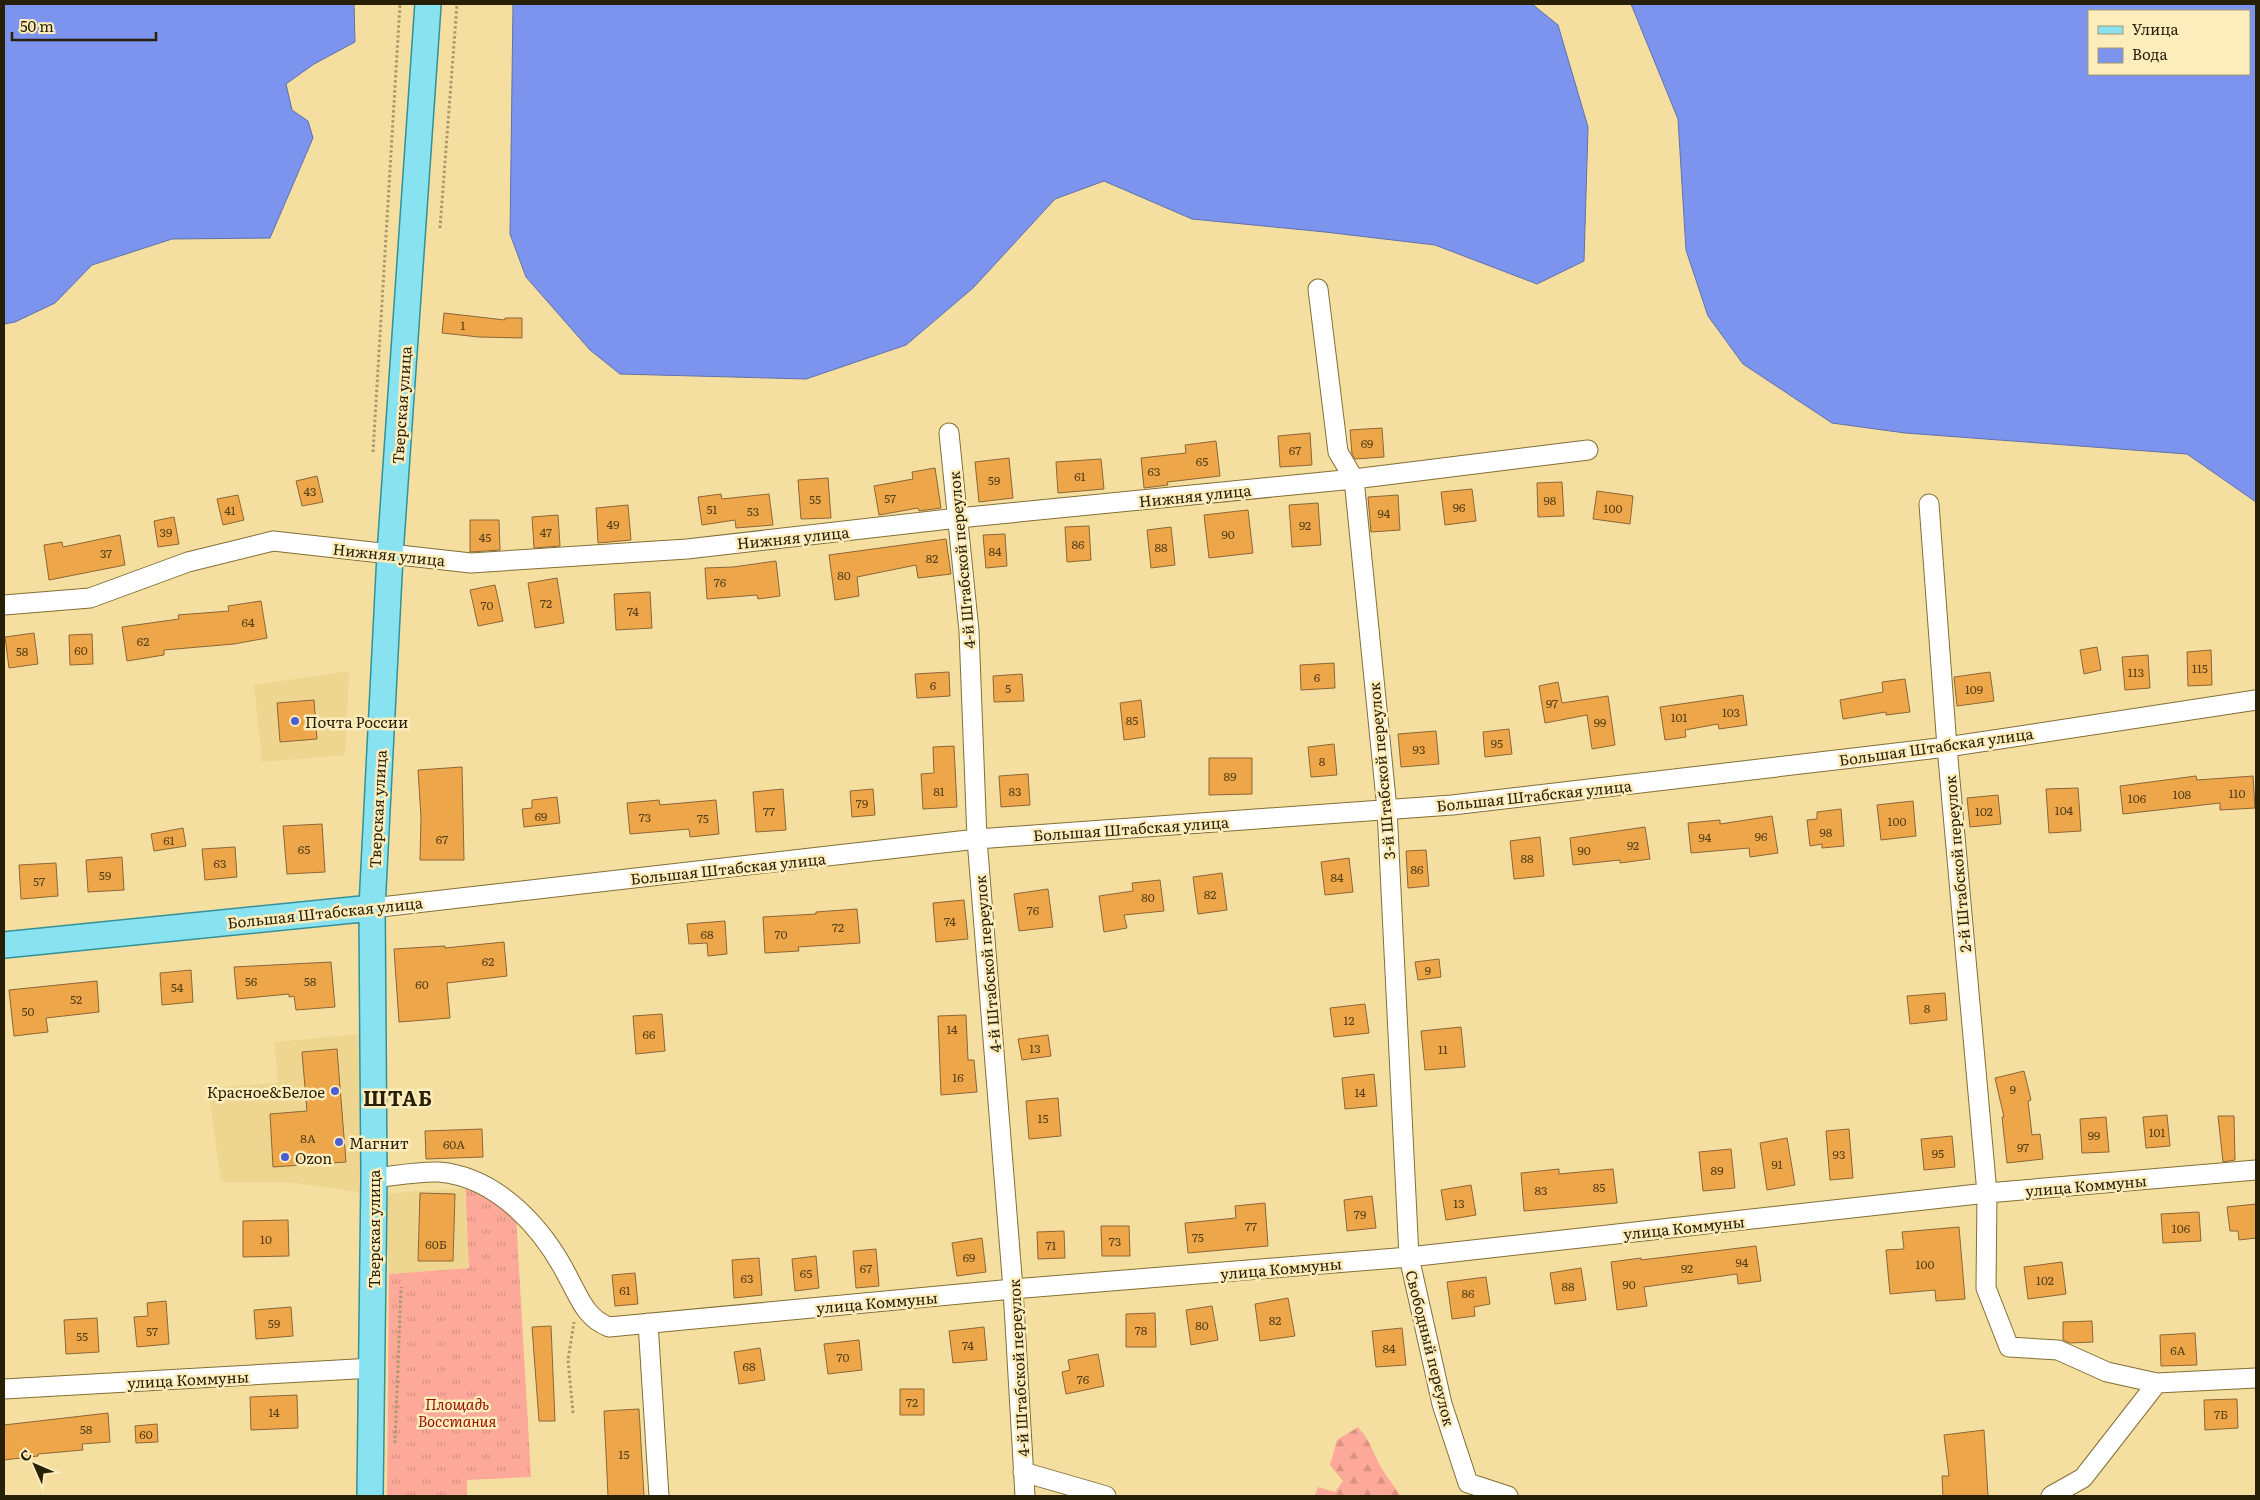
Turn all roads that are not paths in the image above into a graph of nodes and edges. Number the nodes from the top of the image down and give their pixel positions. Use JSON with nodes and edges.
{"nodes":[{"id":1,"x":428,"y":4,"type":"edge"},
{"id":2,"x":1318,"y":289,"type":"dead end"},
{"id":3,"x":949,"y":433,"type":"dead end"},
{"id":4,"x":1588,"y":450,"type":"dead end"},
{"id":5,"x":1354,"y":479,"type":"junction"},
{"id":6,"x":1929,"y":504,"type":"dead end"},
{"id":7,"x":958,"y":518,"type":"junction"},
{"id":8,"x":390,"y":555,"type":"junction"},
{"id":9,"x":4,"y":605,"type":"edge"},
{"id":10,"x":2256,"y":700,"type":"edge"},
{"id":11,"x":1947,"y":747,"type":"junction"},
{"id":12,"x":1387,"y":809,"type":"junction"},
{"id":13,"x":977,"y":840,"type":"junction"},
{"id":14,"x":372,"y":908,"type":"junction"},
{"id":15,"x":4,"y":945,"type":"edge"},
{"id":16,"x":2256,"y":1170,"type":"edge"},
{"id":17,"x":374,"y":1178,"type":"junction"},
{"id":18,"x":1987,"y":1193,"type":"junction"},
{"id":19,"x":1409,"y":1257,"type":"junction"},
{"id":20,"x":1013,"y":1289,"type":"junction"},
{"id":21,"x":648,"y":1323,"type":"junction"},
{"id":22,"x":373,"y":1368,"type":"junction"},
{"id":23,"x":2256,"y":1378,"type":"edge"},
{"id":24,"x":2157,"y":1383,"type":"junction"},
{"id":25,"x":4,"y":1389,"type":"edge"},
{"id":26,"x":1024,"y":1472,"type":"junction"},
{"id":27,"x":370,"y":1496,"type":"edge"},
{"id":28,"x":660,"y":1496,"type":"edge"},
{"id":29,"x":1025,"y":1496,"type":"edge"},
{"id":30,"x":1106,"y":1496,"type":"edge"},
{"id":31,"x":1508,"y":1496,"type":"edge"},
{"id":32,"x":2051,"y":1496,"type":"edge"}],
"edges":[{"from":1,"to":8,"type":"main road","name":"Тверская улица"},
{"from":2,"to":5,"type":"street","name":"3-й Штабской переулок"},
{"from":3,"to":7,"type":"street","name":"4-й Штабской переулок"},
{"from":4,"to":5,"type":"street","name":"Нижняя улица"},
{"from":5,"to":7,"type":"street","name":"Нижняя улица"},
{"from":5,"to":12,"type":"street","name":"3-й Штабской переулок"},
{"from":6,"to":11,"type":"street","name":"2-й Штабской переулок"},
{"from":7,"to":8,"type":"street","name":"Нижняя улица"},
{"from":7,"to":13,"type":"street","name":"4-й Штабской переулок"},
{"from":8,"to":9,"type":"street","name":"Нижняя улица"},
{"from":8,"to":14,"type":"main road","name":"Тверская улица"},
{"from":10,"to":11,"type":"street","name":"Большая Штабская улица"},
{"from":11,"to":12,"type":"street","name":"Большая Штабская улица"},
{"from":11,"to":18,"type":"street","name":"2-й Штабской переулок"},
{"from":12,"to":13,"type":"street","name":"Большая Штабская улица"},
{"from":12,"to":19,"type":"street","name":"3-й Штабской переулок"},
{"from":13,"to":14,"type":"street","name":"Большая Штабская улица"},
{"from":13,"to":20,"type":"street","name":"4-й Штабской переулок"},
{"from":14,"to":15,"type":"main road","name":"Большая Штабская улица"},
{"from":14,"to":17,"type":"main road","name":"Тверская улица"},
{"from":16,"to":18,"type":"street","name":"улица Коммуны"},
{"from":17,"to":21,"type":"street","name":"улица Коммуны"},
{"from":17,"to":22,"type":"main road","name":"Тверская улица"},
{"from":18,"to":19,"type":"street","name":"улица Коммуны"},
{"from":18,"to":24,"type":"street","name":"2-й Штабской переулок"},
{"from":19,"to":20,"type":"street","name":"улица Коммуны"},
{"from":19,"to":31,"type":"street","name":"Свободный переулок"},
{"from":20,"to":21,"type":"street","name":"улица Коммуны"},
{"from":20,"to":26,"type":"street","name":"4-й Штабской переулок"},
{"from":21,"to":28,"type":"street"},
{"from":22,"to":25,"type":"street","name":"улица Коммуны"},
{"from":22,"to":27,"type":"main road","name":"Тверская улица"},
{"from":23,"to":24,"type":"street"},
{"from":24,"to":32,"type":"street"},
{"from":26,"to":29,"type":"street","name":"4-й Штабской переулок"},
{"from":26,"to":30,"type":"street"}]}
